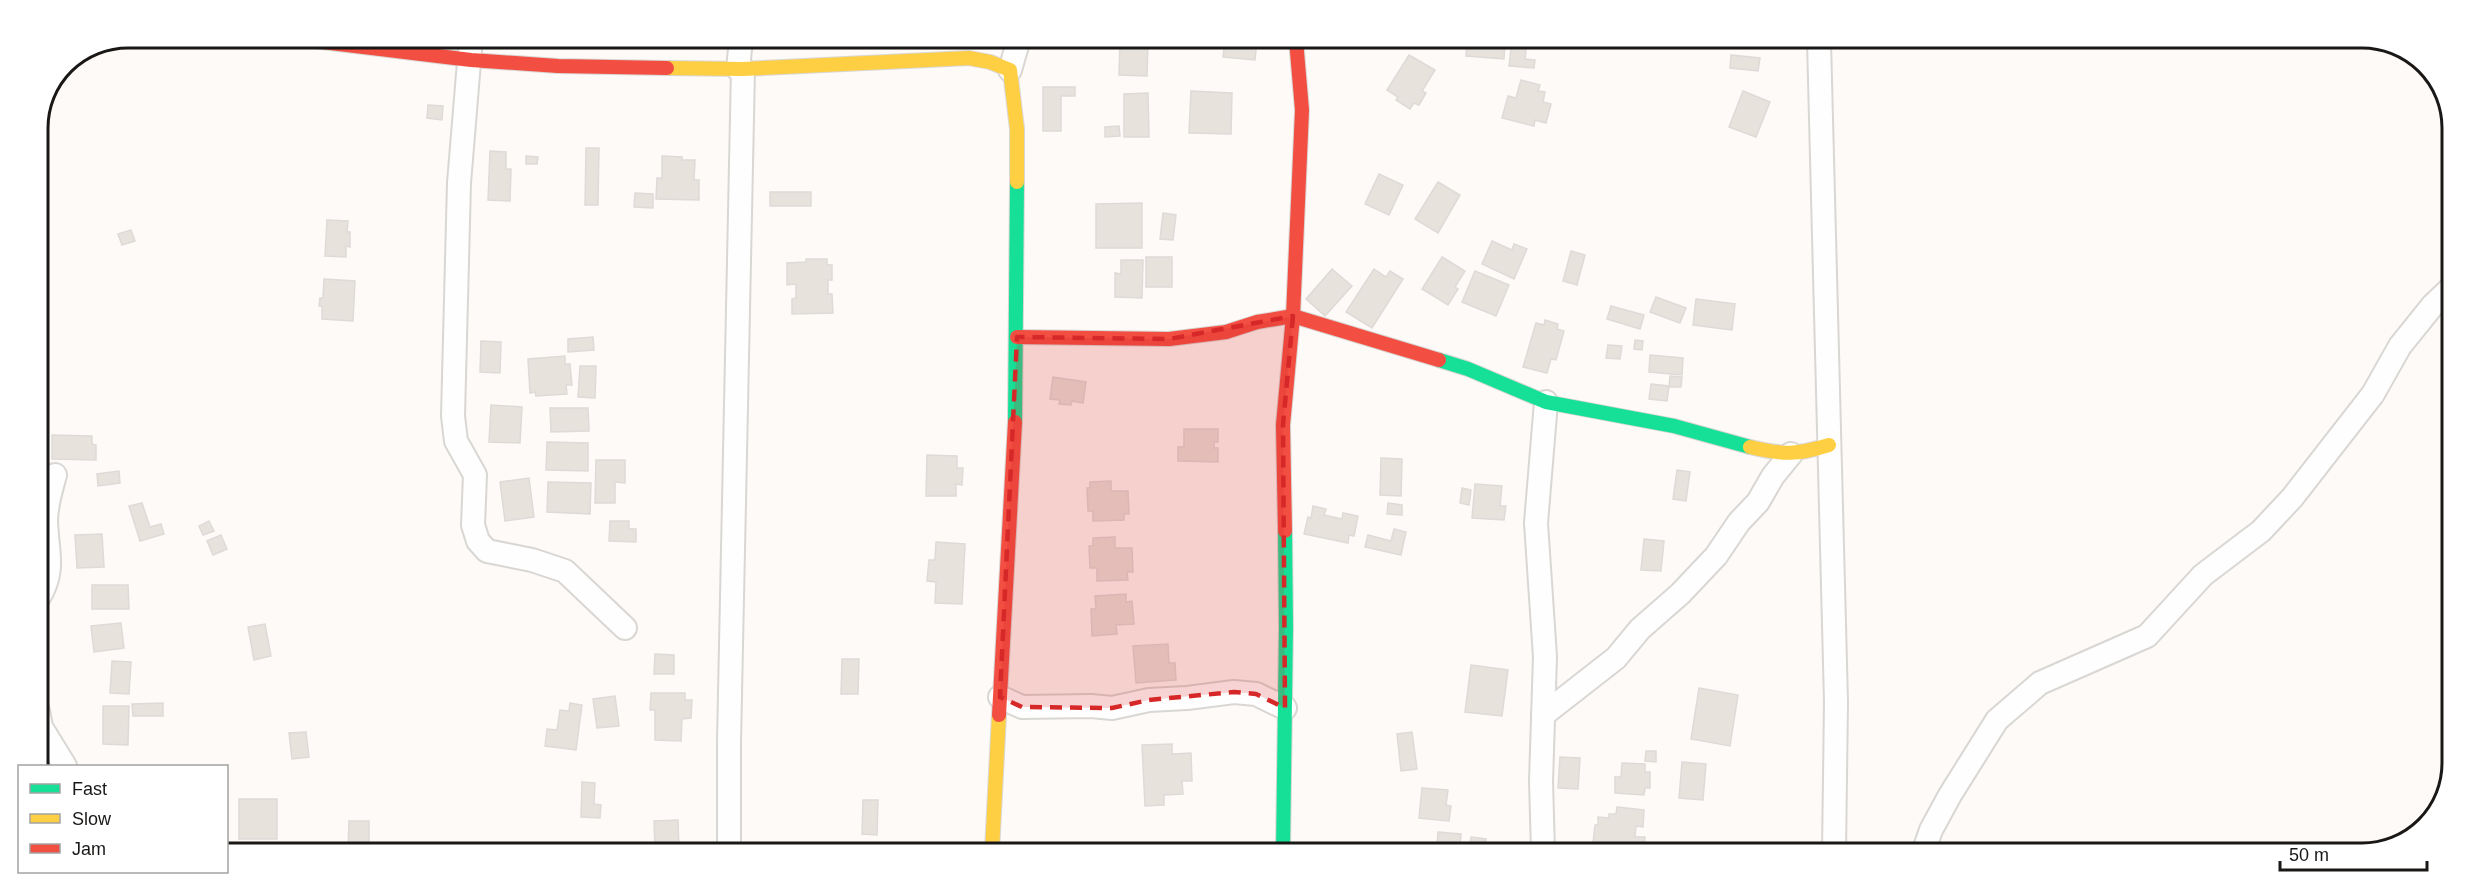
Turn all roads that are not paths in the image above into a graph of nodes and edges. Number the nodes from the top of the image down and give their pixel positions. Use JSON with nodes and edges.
{"nodes":[{"id":1,"x":454,"y":48,"type":"edge"},
{"id":2,"x":741,"y":48,"type":"edge"},
{"id":3,"x":1017,"y":48,"type":"edge"},
{"id":4,"x":1297,"y":48,"type":"edge"},
{"id":5,"x":1819,"y":48,"type":"edge"},
{"id":6,"x":471,"y":49,"type":"edge"},
{"id":7,"x":740,"y":69,"type":"junction"},
{"id":8,"x":1010,"y":70,"type":"junction"},
{"id":9,"x":2442,"y":296,"type":"edge"},
{"id":10,"x":1293,"y":316,"type":"junction"},
{"id":11,"x":1017,"y":337,"type":"junction"},
{"id":12,"x":1546,"y":402,"type":"junction"},
{"id":13,"x":1829,"y":445,"type":"junction"},
{"id":14,"x":1791,"y":453,"type":"junction"},
{"id":15,"x":55,"y":475,"type":"dead end"},
{"id":16,"x":48,"y":503,"type":"edge"},
{"id":17,"x":48,"y":538,"type":"edge"},
{"id":18,"x":48,"y":580,"type":"edge"},
{"id":19,"x":625,"y":628,"type":"dead end"},
{"id":20,"x":1000,"y":697,"type":"junction"},
{"id":21,"x":1285,"y":708,"type":"junction"},
{"id":22,"x":1543,"y":715,"type":"junction"},
{"id":23,"x":48,"y":738,"type":"edge"},
{"id":24,"x":64,"y":765,"type":"edge"},
{"id":25,"x":1931,"y":830,"type":"junction"},
{"id":26,"x":729,"y":843,"type":"edge"},
{"id":27,"x":992,"y":843,"type":"edge"},
{"id":28,"x":1283,"y":843,"type":"edge"},
{"id":29,"x":1543,"y":843,"type":"edge"},
{"id":30,"x":1834,"y":843,"type":"edge"},
{"id":31,"x":1919,"y":843,"type":"edge"},
{"id":32,"x":1926,"y":843,"type":"edge"}],
"edges":[{"from":1,"to":6,"type":"street"},
{"from":2,"to":7,"type":"street"},
{"from":3,"to":8,"type":"street"},
{"from":4,"to":10,"type":"street"},
{"from":5,"to":13,"type":"street"},
{"from":6,"to":7,"type":"street"},
{"from":6,"to":19,"type":"street"},
{"from":7,"to":8,"type":"street"},
{"from":7,"to":26,"type":"street"},
{"from":8,"to":11,"type":"street"},
{"from":9,"to":25,"type":"street"},
{"from":10,"to":11,"type":"street"},
{"from":10,"to":12,"type":"street"},
{"from":10,"to":21,"type":"street"},
{"from":11,"to":20,"type":"street"},
{"from":12,"to":14,"type":"street"},
{"from":12,"to":22,"type":"street"},
{"from":13,"to":14,"type":"street"},
{"from":13,"to":30,"type":"street"},
{"from":14,"to":22,"type":"street"},
{"from":15,"to":16,"type":"street"},
{"from":17,"to":18,"type":"street"},
{"from":20,"to":21,"type":"street"},
{"from":20,"to":27,"type":"street"},
{"from":21,"to":28,"type":"street"},
{"from":22,"to":29,"type":"street"},
{"from":23,"to":24,"type":"street"},
{"from":25,"to":31,"type":"street"},
{"from":25,"to":32,"type":"street"}]}
